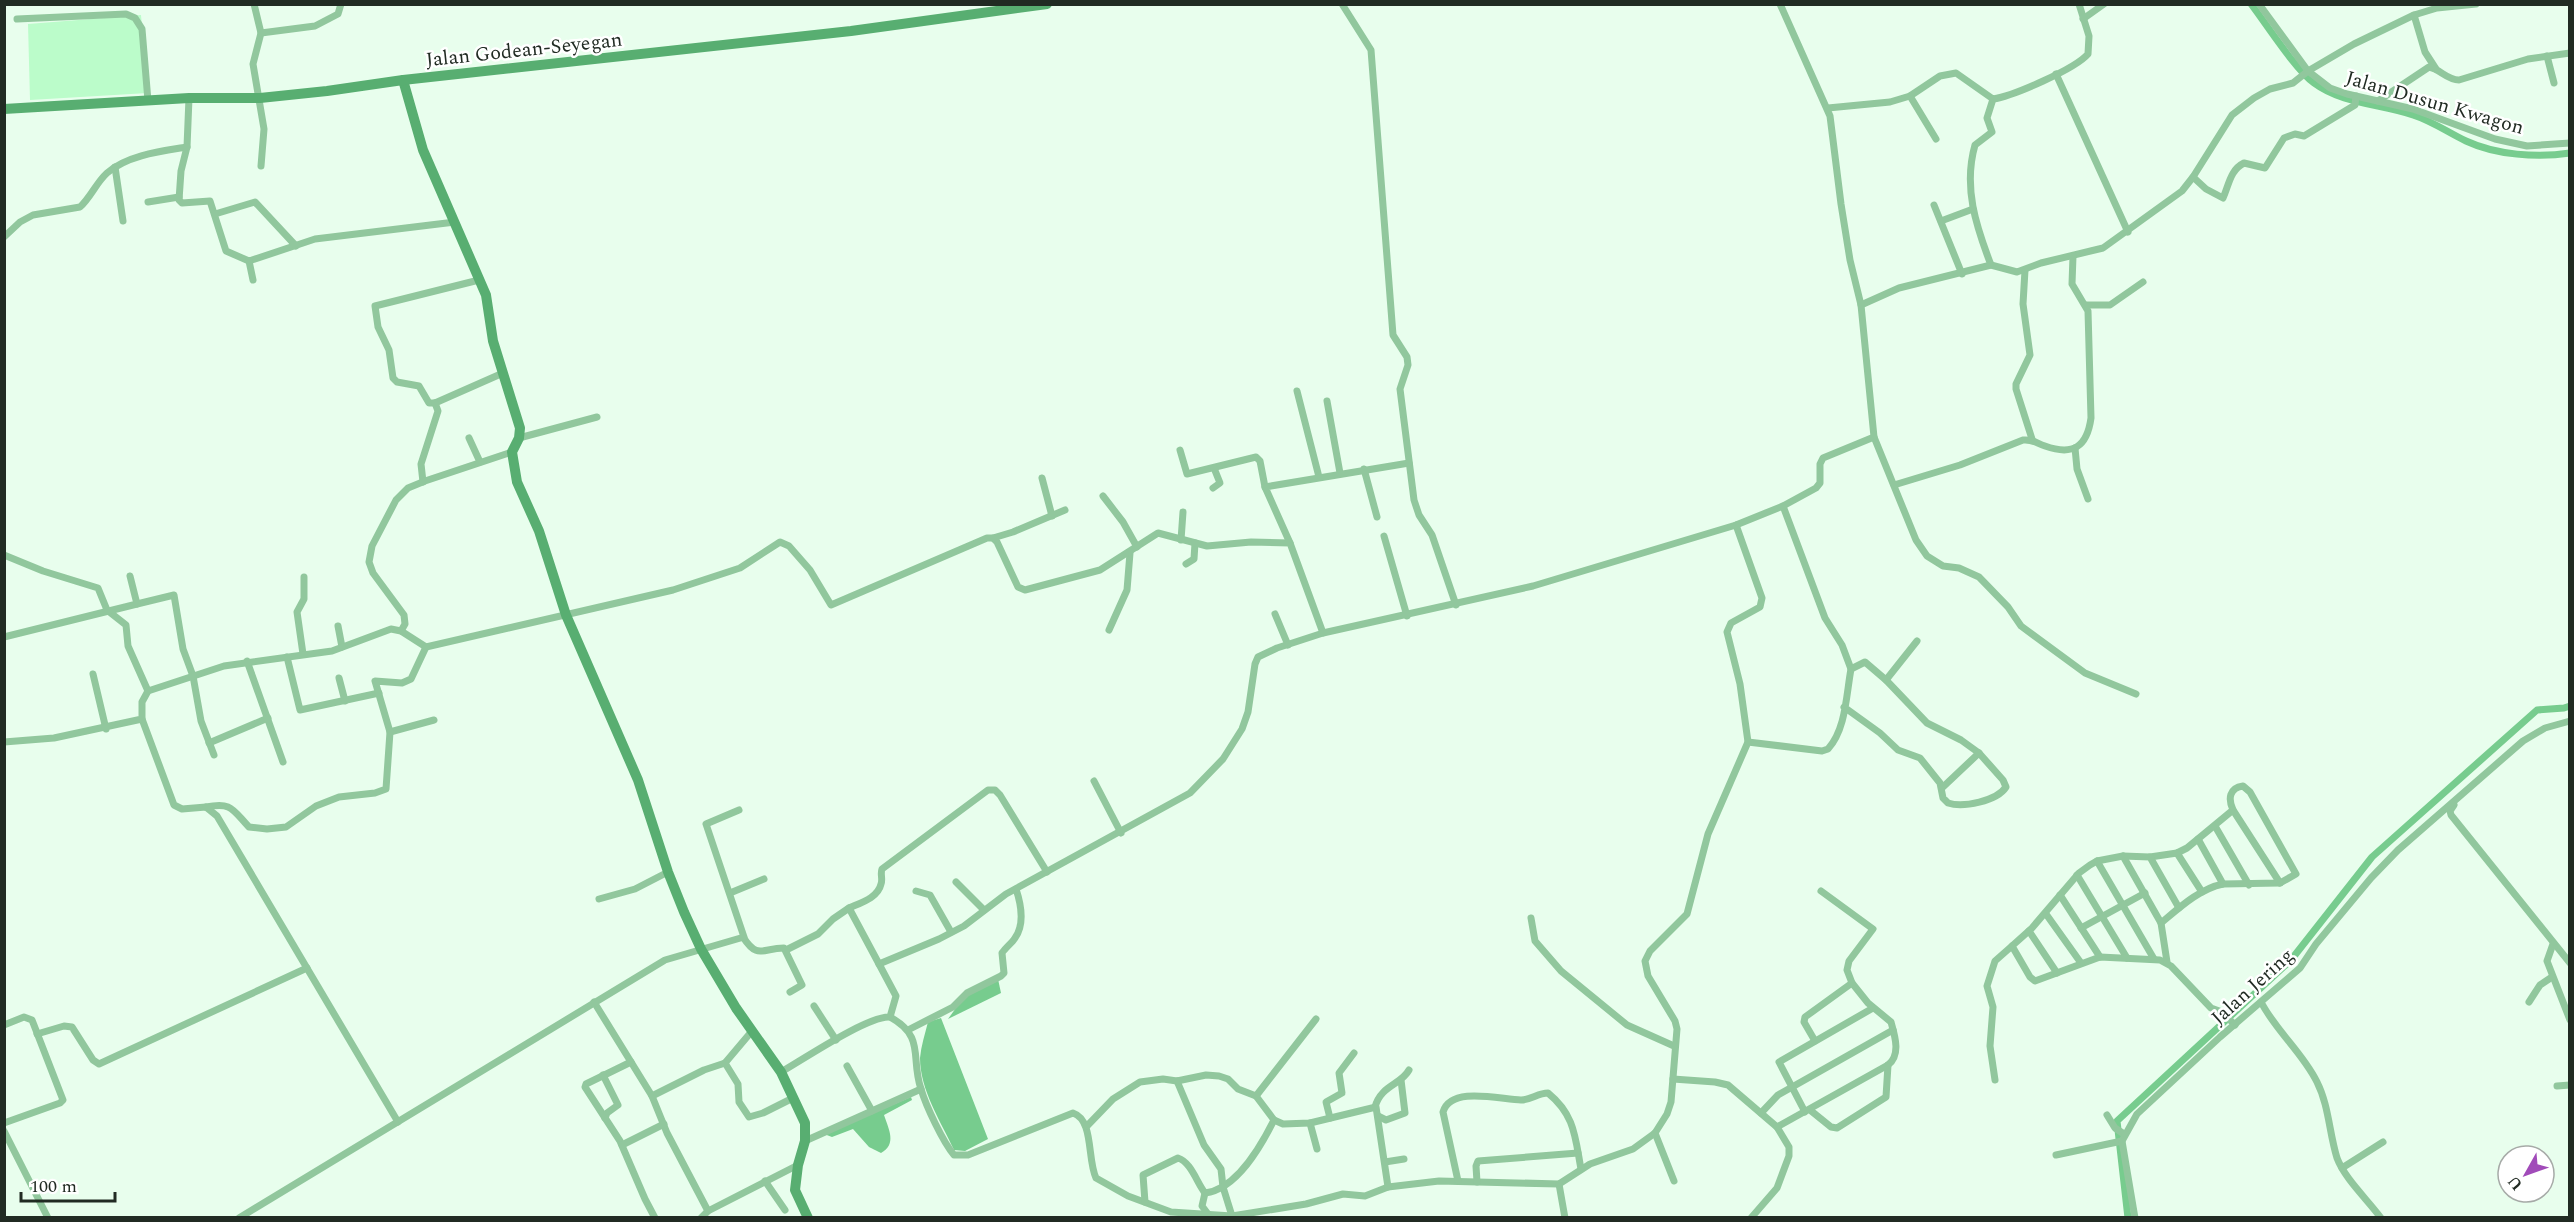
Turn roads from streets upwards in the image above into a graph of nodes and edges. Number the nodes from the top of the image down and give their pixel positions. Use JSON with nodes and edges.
{"nodes":[{"id":1,"x":254,"y":4,"type":"edge"},
{"id":2,"x":341,"y":4,"type":"edge"},
{"id":3,"x":1047,"y":4,"type":"edge"},
{"id":4,"x":1342,"y":4,"type":"edge"},
{"id":5,"x":1780,"y":4,"type":"edge"},
{"id":6,"x":2079,"y":4,"type":"edge"},
{"id":7,"x":2104,"y":4,"type":"edge"},
{"id":8,"x":2259,"y":4,"type":"edge"},
{"id":9,"x":2476,"y":4,"type":"edge"},
{"id":10,"x":2414,"y":15,"type":"junction"},
{"id":11,"x":17,"y":19,"type":"dead end"},
{"id":12,"x":2083,"y":19,"type":"junction"},
{"id":13,"x":261,"y":33,"type":"junction"},
{"id":14,"x":2570,"y":53,"type":"edge"},
{"id":15,"x":2547,"y":56,"type":"junction"},
{"id":16,"x":2436,"y":69,"type":"junction"},
{"id":17,"x":2307,"y":71,"type":"junction"},
{"id":18,"x":2056,"y":74,"type":"junction"},
{"id":19,"x":403,"y":80,"type":"junction"},
{"id":20,"x":2554,"y":83,"type":"dead end"},
{"id":21,"x":1910,"y":96,"type":"junction"},
{"id":22,"x":189,"y":98,"type":"junction"},
{"id":23,"x":260,"y":98,"type":"junction"},
{"id":24,"x":1993,"y":99,"type":"junction"},
{"id":25,"x":2356,"y":99,"type":"junction"},
{"id":26,"x":148,"y":101,"type":"junction"},
{"id":27,"x":2378,"y":101,"type":"junction"},
{"id":28,"x":1828,"y":108,"type":"junction"},
{"id":29,"x":4,"y":109,"type":"edge"},
{"id":30,"x":1936,"y":139,"type":"dead end"},
{"id":31,"x":2570,"y":143,"type":"edge"},
{"id":32,"x":187,"y":147,"type":"junction"},
{"id":33,"x":261,"y":166,"type":"dead end"},
{"id":34,"x":115,"y":167,"type":"junction"},
{"id":35,"x":2193,"y":177,"type":"junction"},
{"id":36,"x":179,"y":197,"type":"junction"},
{"id":37,"x":148,"y":202,"type":"dead end"},
{"id":38,"x":1934,"y":205,"type":"dead end"},
{"id":39,"x":1973,"y":209,"type":"junction"},
{"id":40,"x":215,"y":214,"type":"junction"},
{"id":41,"x":123,"y":221,"type":"dead end"},
{"id":42,"x":1941,"y":221,"type":"junction"},
{"id":43,"x":455,"y":222,"type":"junction"},
{"id":44,"x":2128,"y":232,"type":"junction"},
{"id":45,"x":4,"y":237,"type":"edge"},
{"id":46,"x":296,"y":246,"type":"junction"},
{"id":47,"x":2073,"y":256,"type":"junction"},
{"id":48,"x":249,"y":261,"type":"junction"},
{"id":49,"x":1991,"y":265,"type":"junction"},
{"id":50,"x":2025,"y":270,"type":"junction"},
{"id":51,"x":1962,"y":274,"type":"junction"},
{"id":52,"x":253,"y":280,"type":"dead end"},
{"id":53,"x":479,"y":280,"type":"junction"},
{"id":54,"x":2142,"y":282,"type":"dead end"},
{"id":55,"x":1861,"y":304,"type":"junction"},
{"id":56,"x":2086,"y":305,"type":"junction"},
{"id":57,"x":503,"y":373,"type":"junction"},
{"id":58,"x":1297,"y":391,"type":"dead end"},
{"id":59,"x":1327,"y":401,"type":"dead end"},
{"id":60,"x":435,"y":404,"type":"junction"},
{"id":61,"x":597,"y":417,"type":"dead end"},
{"id":62,"x":1874,"y":437,"type":"junction"},
{"id":63,"x":469,"y":438,"type":"dead end"},
{"id":64,"x":519,"y":438,"type":"junction"},
{"id":65,"x":2032,"y":439,"type":"junction"},
{"id":66,"x":2074,"y":448,"type":"junction"},
{"id":67,"x":1180,"y":450,"type":"dead end"},
{"id":68,"x":512,"y":452,"type":"junction"},
{"id":69,"x":480,"y":462,"type":"junction"},
{"id":70,"x":1409,"y":463,"type":"junction"},
{"id":71,"x":1214,"y":468,"type":"junction"},
{"id":72,"x":1364,"y":469,"type":"junction"},
{"id":73,"x":1340,"y":473,"type":"junction"},
{"id":74,"x":1319,"y":477,"type":"junction"},
{"id":75,"x":1042,"y":478,"type":"dead end"},
{"id":76,"x":423,"y":482,"type":"junction"},
{"id":77,"x":1894,"y":485,"type":"junction"},
{"id":78,"x":1265,"y":487,"type":"junction"},
{"id":79,"x":1214,"y":488,"type":"dead end"},
{"id":80,"x":1103,"y":495,"type":"dead end"},
{"id":81,"x":2088,"y":500,"type":"dead end"},
{"id":82,"x":1783,"y":506,"type":"junction"},
{"id":83,"x":1065,"y":510,"type":"dead end"},
{"id":84,"x":1183,"y":512,"type":"dead end"},
{"id":85,"x":1052,"y":516,"type":"junction"},
{"id":86,"x":1377,"y":517,"type":"dead end"},
{"id":87,"x":1736,"y":525,"type":"junction"},
{"id":88,"x":1384,"y":536,"type":"dead end"},
{"id":89,"x":993,"y":538,"type":"junction"},
{"id":90,"x":1181,"y":540,"type":"junction"},
{"id":91,"x":1195,"y":543,"type":"junction"},
{"id":92,"x":1290,"y":543,"type":"junction"},
{"id":93,"x":1137,"y":547,"type":"junction"},
{"id":94,"x":1130,"y":553,"type":"junction"},
{"id":95,"x":4,"y":555,"type":"edge"},
{"id":96,"x":1186,"y":564,"type":"dead end"},
{"id":97,"x":130,"y":576,"type":"dead end"},
{"id":98,"x":304,"y":577,"type":"dead end"},
{"id":99,"x":137,"y":604,"type":"junction"},
{"id":100,"x":1456,"y":605,"type":"junction"},
{"id":101,"x":107,"y":610,"type":"junction"},
{"id":102,"x":1275,"y":614,"type":"dead end"},
{"id":103,"x":566,"y":615,"type":"junction"},
{"id":104,"x":1407,"y":616,"type":"junction"},
{"id":105,"x":338,"y":626,"type":"dead end"},
{"id":106,"x":1109,"y":630,"type":"dead end"},
{"id":107,"x":401,"y":631,"type":"junction"},
{"id":108,"x":1323,"y":633,"type":"junction"},
{"id":109,"x":4,"y":636,"type":"edge"},
{"id":110,"x":1917,"y":641,"type":"dead end"},
{"id":111,"x":1288,"y":645,"type":"junction"},
{"id":112,"x":342,"y":647,"type":"junction"},
{"id":113,"x":426,"y":647,"type":"junction"},
{"id":114,"x":303,"y":654,"type":"junction"},
{"id":115,"x":287,"y":657,"type":"junction"},
{"id":116,"x":247,"y":661,"type":"junction"},
{"id":117,"x":1851,"y":669,"type":"junction"},
{"id":118,"x":93,"y":674,"type":"dead end"},
{"id":119,"x":193,"y":676,"type":"junction"},
{"id":120,"x":339,"y":678,"type":"dead end"},
{"id":121,"x":1886,"y":680,"type":"junction"},
{"id":122,"x":148,"y":692,"type":"junction"},
{"id":123,"x":379,"y":693,"type":"junction"},
{"id":124,"x":2136,"y":694,"type":"dead end"},
{"id":125,"x":345,"y":701,"type":"junction"},
{"id":126,"x":1844,"y":707,"type":"junction"},
{"id":127,"x":268,"y":718,"type":"junction"},
{"id":128,"x":142,"y":719,"type":"junction"},
{"id":129,"x":434,"y":720,"type":"dead end"},
{"id":130,"x":2570,"y":721,"type":"edge"},
{"id":131,"x":106,"y":729,"type":"junction"},
{"id":132,"x":390,"y":732,"type":"junction"},
{"id":133,"x":4,"y":742,"type":"edge"},
{"id":134,"x":1748,"y":742,"type":"junction"},
{"id":135,"x":209,"y":743,"type":"junction"},
{"id":136,"x":1979,"y":753,"type":"junction"},
{"id":137,"x":214,"y":755,"type":"dead end"},
{"id":138,"x":284,"y":762,"type":"dead end"},
{"id":139,"x":1094,"y":781,"type":"dead end"},
{"id":140,"x":1943,"y":787,"type":"junction"},
{"id":141,"x":2457,"y":799,"type":"junction"},
{"id":142,"x":206,"y":807,"type":"junction"},
{"id":143,"x":738,"y":810,"type":"dead end"},
{"id":144,"x":2233,"y":810,"type":"junction"},
{"id":145,"x":2215,"y":826,"type":"junction"},
{"id":146,"x":1121,"y":833,"type":"junction"},
{"id":147,"x":2198,"y":839,"type":"junction"},
{"id":148,"x":2177,"y":852,"type":"junction"},
{"id":149,"x":2122,"y":856,"type":"junction"},
{"id":150,"x":2150,"y":857,"type":"junction"},
{"id":151,"x":2097,"y":861,"type":"junction"},
{"id":152,"x":668,"y":872,"type":"junction"},
{"id":153,"x":1047,"y":872,"type":"junction"},
{"id":154,"x":2077,"y":875,"type":"junction"},
{"id":155,"x":764,"y":879,"type":"dead end"},
{"id":156,"x":956,"y":882,"type":"dead end"},
{"id":157,"x":2280,"y":883,"type":"junction"},
{"id":158,"x":2223,"y":884,"type":"junction"},
{"id":159,"x":2249,"y":885,"type":"junction"},
{"id":160,"x":1016,"y":889,"type":"junction"},
{"id":161,"x":916,"y":891,"type":"dead end"},
{"id":162,"x":1821,"y":891,"type":"dead end"},
{"id":163,"x":2202,"y":892,"type":"junction"},
{"id":164,"x":730,"y":893,"type":"junction"},
{"id":165,"x":2145,"y":894,"type":"junction"},
{"id":166,"x":2060,"y":896,"type":"junction"},
{"id":167,"x":599,"y":899,"type":"dead end"},
{"id":168,"x":2122,"y":905,"type":"junction"},
{"id":169,"x":849,"y":908,"type":"junction"},
{"id":170,"x":2179,"y":908,"type":"junction"},
{"id":171,"x":984,"y":910,"type":"junction"},
{"id":172,"x":2046,"y":914,"type":"junction"},
{"id":173,"x":2102,"y":916,"type":"junction"},
{"id":174,"x":1531,"y":918,"type":"dead end"},
{"id":175,"x":2161,"y":923,"type":"junction"},
{"id":176,"x":2081,"y":928,"type":"junction"},
{"id":177,"x":2029,"y":931,"type":"junction"},
{"id":178,"x":951,"y":932,"type":"junction"},
{"id":179,"x":744,"y":937,"type":"junction"},
{"id":180,"x":2553,"y":944,"type":"junction"},
{"id":181,"x":2012,"y":946,"type":"junction"},
{"id":182,"x":701,"y":949,"type":"junction"},
{"id":183,"x":786,"y":950,"type":"junction"},
{"id":184,"x":2100,"y":957,"type":"junction"},
{"id":185,"x":2127,"y":958,"type":"junction"},
{"id":186,"x":2154,"y":959,"type":"junction"},
{"id":187,"x":2167,"y":962,"type":"junction"},
{"id":188,"x":2081,"y":963,"type":"junction"},
{"id":189,"x":2570,"y":963,"type":"edge"},
{"id":190,"x":879,"y":964,"type":"junction"},
{"id":191,"x":307,"y":968,"type":"junction"},
{"id":192,"x":2057,"y":973,"type":"junction"},
{"id":193,"x":2552,"y":976,"type":"junction"},
{"id":194,"x":1852,"y":983,"type":"junction"},
{"id":195,"x":790,"y":992,"type":"dead end"},
{"id":196,"x":594,"y":1002,"type":"junction"},
{"id":197,"x":2261,"y":1002,"type":"junction"},
{"id":198,"x":2529,"y":1002,"type":"dead end"},
{"id":199,"x":814,"y":1006,"type":"dead end"},
{"id":200,"x":1873,"y":1008,"type":"junction"},
{"id":201,"x":890,"y":1017,"type":"junction"},
{"id":202,"x":1316,"y":1019,"type":"dead end"},
{"id":203,"x":2230,"y":1020,"type":"junction"},
{"id":204,"x":2570,"y":1020,"type":"edge"},
{"id":205,"x":4,"y":1025,"type":"edge"},
{"id":206,"x":752,"y":1030,"type":"junction"},
{"id":207,"x":908,"y":1030,"type":"junction"},
{"id":208,"x":1893,"y":1030,"type":"junction"},
{"id":209,"x":37,"y":1034,"type":"junction"},
{"id":210,"x":836,"y":1040,"type":"junction"},
{"id":211,"x":1815,"y":1041,"type":"junction"},
{"id":212,"x":1674,"y":1046,"type":"junction"},
{"id":213,"x":1354,"y":1053,"type":"dead end"},
{"id":214,"x":631,"y":1062,"type":"junction"},
{"id":215,"x":725,"y":1064,"type":"junction"},
{"id":216,"x":1888,"y":1065,"type":"junction"},
{"id":217,"x":847,"y":1066,"type":"dead end"},
{"id":218,"x":1409,"y":1070,"type":"dead end"},
{"id":219,"x":781,"y":1072,"type":"junction"},
{"id":220,"x":603,"y":1076,"type":"junction"},
{"id":221,"x":1673,"y":1078,"type":"junction"},
{"id":222,"x":1401,"y":1080,"type":"junction"},
{"id":223,"x":1995,"y":1080,"type":"dead end"},
{"id":224,"x":1177,"y":1081,"type":"junction"},
{"id":225,"x":2570,"y":1085,"type":"edge"},
{"id":226,"x":2557,"y":1086,"type":"dead end"},
{"id":227,"x":1791,"y":1087,"type":"junction"},
{"id":228,"x":921,"y":1089,"type":"junction"},
{"id":229,"x":652,"y":1096,"type":"junction"},
{"id":230,"x":1256,"y":1096,"type":"junction"},
{"id":231,"x":793,"y":1098,"type":"junction"},
{"id":232,"x":1375,"y":1107,"type":"junction"},
{"id":233,"x":872,"y":1111,"type":"junction"},
{"id":234,"x":1808,"y":1111,"type":"junction"},
{"id":235,"x":1761,"y":1113,"type":"junction"},
{"id":236,"x":2107,"y":1115,"type":"dead end"},
{"id":237,"x":1378,"y":1116,"type":"junction"},
{"id":238,"x":605,"y":1118,"type":"junction"},
{"id":239,"x":1330,"y":1118,"type":"junction"},
{"id":240,"x":1274,"y":1120,"type":"junction"},
{"id":241,"x":398,"y":1122,"type":"junction"},
{"id":242,"x":4,"y":1123,"type":"edge"},
{"id":243,"x":1310,"y":1123,"type":"junction"},
{"id":244,"x":663,"y":1124,"type":"junction"},
{"id":245,"x":1087,"y":1126,"type":"junction"},
{"id":246,"x":1777,"y":1127,"type":"junction"},
{"id":247,"x":4,"y":1131,"type":"edge"},
{"id":248,"x":1655,"y":1133,"type":"junction"},
{"id":249,"x":2120,"y":1136,"type":"junction"},
{"id":250,"x":805,"y":1141,"type":"junction"},
{"id":251,"x":2383,"y":1142,"type":"dead end"},
{"id":252,"x":622,"y":1145,"type":"junction"},
{"id":253,"x":1317,"y":1149,"type":"dead end"},
{"id":254,"x":1578,"y":1153,"type":"junction"},
{"id":255,"x":2056,"y":1155,"type":"dead end"},
{"id":256,"x":1404,"y":1159,"type":"dead end"},
{"id":257,"x":1385,"y":1162,"type":"junction"},
{"id":258,"x":798,"y":1165,"type":"junction"},
{"id":259,"x":2342,"y":1168,"type":"junction"},
{"id":260,"x":1581,"y":1169,"type":"junction"},
{"id":261,"x":765,"y":1181,"type":"junction"},
{"id":262,"x":1458,"y":1181,"type":"junction"},
{"id":263,"x":1674,"y":1181,"type":"dead end"},
{"id":264,"x":1477,"y":1182,"type":"junction"},
{"id":265,"x":1559,"y":1184,"type":"junction"},
{"id":266,"x":1223,"y":1187,"type":"junction"},
{"id":267,"x":1388,"y":1187,"type":"junction"},
{"id":268,"x":1205,"y":1193,"type":"junction"},
{"id":269,"x":1145,"y":1202,"type":"junction"},
{"id":270,"x":708,"y":1210,"type":"junction"},
{"id":271,"x":785,"y":1210,"type":"dead end"},
{"id":272,"x":1208,"y":1214,"type":"junction"},
{"id":273,"x":1169,"y":1215,"type":"edge"},
{"id":274,"x":1232,"y":1216,"type":"junction"},
{"id":275,"x":48,"y":1218,"type":"edge"},
{"id":276,"x":239,"y":1218,"type":"edge"},
{"id":277,"x":655,"y":1218,"type":"edge"},
{"id":278,"x":701,"y":1218,"type":"edge"},
{"id":279,"x":808,"y":1218,"type":"edge"},
{"id":280,"x":1565,"y":1218,"type":"edge"},
{"id":281,"x":1751,"y":1218,"type":"edge"},
{"id":282,"x":2135,"y":1218,"type":"edge"},
{"id":283,"x":2381,"y":1218,"type":"edge"}],
"edges":[{"from":1,"to":13,"type":"street"},
{"from":2,"to":13,"type":"street"},
{"from":3,"to":19,"type":"street","name":"Jalan Godean-Seyegan"},
{"from":4,"to":70,"type":"street"},
{"from":5,"to":28,"type":"street"},
{"from":6,"to":12,"type":"street"},
{"from":7,"to":12,"type":"street"},
{"from":8,"to":17,"type":"street","name":"Jalan Dusun Kwagon"},
{"from":9,"to":10,"type":"street"},
{"from":10,"to":16,"type":"street"},
{"from":10,"to":17,"type":"street"},
{"from":11,"to":26,"type":"street"},
{"from":12,"to":18,"type":"street"},
{"from":13,"to":23,"type":"street"},
{"from":14,"to":15,"type":"street"},
{"from":15,"to":16,"type":"street"},
{"from":15,"to":20,"type":"street"},
{"from":16,"to":27,"type":"street"},
{"from":17,"to":25,"type":"street","name":"Jalan Dusun Kwagon"},
{"from":17,"to":35,"type":"street"},
{"from":18,"to":24,"type":"street"},
{"from":18,"to":44,"type":"street"},
{"from":19,"to":23,"type":"street","name":"Jalan Godean-Seyegan"},
{"from":19,"to":43,"type":"street"},
{"from":21,"to":24,"type":"street"},
{"from":21,"to":28,"type":"street"},
{"from":21,"to":30,"type":"street"},
{"from":22,"to":23,"type":"street","name":"Jalan Godean-Seyegan"},
{"from":22,"to":26,"type":"street","name":"Jalan Godean-Seyegan"},
{"from":22,"to":32,"type":"street"},
{"from":23,"to":33,"type":"street"},
{"from":24,"to":39,"type":"street"},
{"from":25,"to":27,"type":"street","name":"Jalan Dusun Kwagon"},
{"from":25,"to":35,"type":"street"},
{"from":26,"to":29,"type":"street","name":"Jalan Godean-Seyegan"},
{"from":27,"to":31,"type":"street","name":"Jalan Dusun Kwagon"},
{"from":28,"to":55,"type":"street"},
{"from":32,"to":34,"type":"street"},
{"from":32,"to":36,"type":"street"},
{"from":34,"to":41,"type":"street"},
{"from":34,"to":45,"type":"street"},
{"from":35,"to":44,"type":"street"},
{"from":36,"to":37,"type":"street"},
{"from":36,"to":40,"type":"street"},
{"from":38,"to":42,"type":"street"},
{"from":39,"to":42,"type":"street"},
{"from":39,"to":49,"type":"street"},
{"from":40,"to":46,"type":"street"},
{"from":40,"to":48,"type":"street"},
{"from":42,"to":51,"type":"street"},
{"from":43,"to":46,"type":"street"},
{"from":43,"to":53,"type":"street"},
{"from":44,"to":47,"type":"street"},
{"from":46,"to":48,"type":"street"},
{"from":47,"to":50,"type":"street"},
{"from":47,"to":56,"type":"street"},
{"from":48,"to":52,"type":"street"},
{"from":49,"to":50,"type":"street"},
{"from":49,"to":51,"type":"street"},
{"from":50,"to":65,"type":"street"},
{"from":51,"to":55,"type":"street"},
{"from":53,"to":57,"type":"street"},
{"from":53,"to":60,"type":"street"},
{"from":54,"to":56,"type":"street"},
{"from":55,"to":62,"type":"street"},
{"from":56,"to":66,"type":"street"},
{"from":57,"to":60,"type":"street"},
{"from":57,"to":64,"type":"street"},
{"from":58,"to":74,"type":"street"},
{"from":59,"to":73,"type":"street"},
{"from":60,"to":76,"type":"street"},
{"from":61,"to":64,"type":"street"},
{"from":62,"to":77,"type":"street"},
{"from":62,"to":82,"type":"street"},
{"from":63,"to":69,"type":"street"},
{"from":64,"to":68,"type":"street"},
{"from":65,"to":66,"type":"street"},
{"from":65,"to":77,"type":"street"},
{"from":66,"to":81,"type":"street"},
{"from":67,"to":71,"type":"street"},
{"from":68,"to":69,"type":"street"},
{"from":68,"to":103,"type":"street"},
{"from":69,"to":76,"type":"street"},
{"from":70,"to":72,"type":"street"},
{"from":70,"to":100,"type":"street"},
{"from":71,"to":78,"type":"street"},
{"from":71,"to":79,"type":"street"},
{"from":72,"to":73,"type":"street"},
{"from":72,"to":86,"type":"street"},
{"from":73,"to":74,"type":"street"},
{"from":74,"to":78,"type":"street"},
{"from":75,"to":85,"type":"street"},
{"from":76,"to":107,"type":"street"},
{"from":77,"to":124,"type":"street"},
{"from":78,"to":92,"type":"street"},
{"from":80,"to":93,"type":"street"},
{"from":82,"to":87,"type":"street"},
{"from":82,"to":117,"type":"street"},
{"from":83,"to":85,"type":"street"},
{"from":84,"to":90,"type":"street"},
{"from":85,"to":89,"type":"street"},
{"from":87,"to":100,"type":"street"},
{"from":87,"to":134,"type":"street"},
{"from":88,"to":104,"type":"street"},
{"from":89,"to":94,"type":"street"},
{"from":89,"to":103,"type":"street"},
{"from":90,"to":91,"type":"street"},
{"from":90,"to":93,"type":"street"},
{"from":91,"to":92,"type":"street"},
{"from":91,"to":96,"type":"street"},
{"from":92,"to":108,"type":"street"},
{"from":93,"to":94,"type":"street"},
{"from":94,"to":106,"type":"street"},
{"from":95,"to":101,"type":"street"},
{"from":97,"to":99,"type":"street"},
{"from":98,"to":114,"type":"street"},
{"from":99,"to":101,"type":"street"},
{"from":99,"to":119,"type":"street"},
{"from":100,"to":104,"type":"street"},
{"from":101,"to":109,"type":"street"},
{"from":101,"to":122,"type":"street"},
{"from":102,"to":111,"type":"street"},
{"from":103,"to":113,"type":"street"},
{"from":103,"to":152,"type":"street"},
{"from":104,"to":108,"type":"street"},
{"from":105,"to":112,"type":"street"},
{"from":107,"to":112,"type":"street"},
{"from":107,"to":113,"type":"street"},
{"from":108,"to":111,"type":"street"},
{"from":110,"to":121,"type":"street"},
{"from":111,"to":146,"type":"street"},
{"from":112,"to":114,"type":"street"},
{"from":113,"to":123,"type":"street"},
{"from":114,"to":115,"type":"street"},
{"from":115,"to":116,"type":"street"},
{"from":115,"to":125,"type":"street"},
{"from":116,"to":119,"type":"street"},
{"from":116,"to":127,"type":"street"},
{"from":117,"to":121,"type":"street"},
{"from":117,"to":126,"type":"street"},
{"from":118,"to":131,"type":"street"},
{"from":119,"to":122,"type":"street"},
{"from":119,"to":135,"type":"street"},
{"from":120,"to":125,"type":"street"},
{"from":121,"to":136,"type":"street"},
{"from":122,"to":128,"type":"street"},
{"from":123,"to":125,"type":"street"},
{"from":123,"to":132,"type":"street"},
{"from":126,"to":134,"type":"street"},
{"from":126,"to":140,"type":"street"},
{"from":127,"to":135,"type":"street"},
{"from":127,"to":138,"type":"street"},
{"from":128,"to":131,"type":"street"},
{"from":128,"to":142,"type":"street"},
{"from":129,"to":132,"type":"street"},
{"from":130,"to":141,"type":"street","name":"Jalan Jering"},
{"from":131,"to":133,"type":"street"},
{"from":132,"to":142,"type":"street"},
{"from":134,"to":212,"type":"street"},
{"from":135,"to":137,"type":"street"},
{"from":136,"to":140,"type":"street"},
{"from":136,"to":140,"type":"street"},
{"from":139,"to":146,"type":"street"},
{"from":141,"to":180,"type":"street"},
{"from":141,"to":197,"type":"street","name":"Jalan Jering"},
{"from":142,"to":191,"type":"street"},
{"from":143,"to":164,"type":"street"},
{"from":144,"to":145,"type":"street"},
{"from":144,"to":157,"type":"street"},
{"from":144,"to":157,"type":"street"},
{"from":145,"to":147,"type":"street"},
{"from":145,"to":159,"type":"street"},
{"from":146,"to":153,"type":"street"},
{"from":147,"to":148,"type":"street"},
{"from":147,"to":158,"type":"street"},
{"from":148,"to":150,"type":"street"},
{"from":148,"to":163,"type":"street"},
{"from":149,"to":150,"type":"street"},
{"from":149,"to":151,"type":"street"},
{"from":149,"to":165,"type":"street"},
{"from":150,"to":170,"type":"street"},
{"from":151,"to":154,"type":"street"},
{"from":151,"to":168,"type":"street"},
{"from":152,"to":167,"type":"street"},
{"from":152,"to":182,"type":"street"},
{"from":153,"to":160,"type":"street"},
{"from":153,"to":169,"type":"street"},
{"from":154,"to":166,"type":"street"},
{"from":154,"to":173,"type":"street"},
{"from":155,"to":164,"type":"street"},
{"from":156,"to":171,"type":"street"},
{"from":157,"to":159,"type":"street"},
{"from":158,"to":159,"type":"street"},
{"from":158,"to":163,"type":"street"},
{"from":160,"to":171,"type":"street"},
{"from":160,"to":207,"type":"street"},
{"from":161,"to":178,"type":"street"},
{"from":162,"to":194,"type":"street"},
{"from":163,"to":170,"type":"street"},
{"from":164,"to":179,"type":"street"},
{"from":165,"to":168,"type":"street"},
{"from":165,"to":175,"type":"street"},
{"from":166,"to":172,"type":"street"},
{"from":166,"to":176,"type":"street"},
{"from":168,"to":173,"type":"street"},
{"from":168,"to":186,"type":"street"},
{"from":169,"to":183,"type":"street"},
{"from":169,"to":190,"type":"street"},
{"from":170,"to":175,"type":"street"},
{"from":171,"to":178,"type":"street"},
{"from":172,"to":177,"type":"street"},
{"from":172,"to":188,"type":"street"},
{"from":173,"to":176,"type":"street"},
{"from":173,"to":185,"type":"street"},
{"from":174,"to":212,"type":"street"},
{"from":175,"to":187,"type":"street"},
{"from":176,"to":184,"type":"street"},
{"from":177,"to":181,"type":"street"},
{"from":177,"to":192,"type":"street"},
{"from":178,"to":190,"type":"street"},
{"from":179,"to":182,"type":"street"},
{"from":179,"to":183,"type":"street"},
{"from":180,"to":189,"type":"street"},
{"from":180,"to":193,"type":"street"},
{"from":181,"to":192,"type":"street"},
{"from":181,"to":223,"type":"street"},
{"from":182,"to":196,"type":"street"},
{"from":182,"to":206,"type":"street"},
{"from":183,"to":195,"type":"street"},
{"from":184,"to":185,"type":"street"},
{"from":184,"to":188,"type":"street"},
{"from":185,"to":186,"type":"street"},
{"from":186,"to":187,"type":"street"},
{"from":187,"to":203,"type":"street"},
{"from":188,"to":192,"type":"street"},
{"from":190,"to":201,"type":"street"},
{"from":191,"to":209,"type":"street"},
{"from":191,"to":241,"type":"street"},
{"from":193,"to":198,"type":"street"},
{"from":193,"to":204,"type":"street"},
{"from":194,"to":200,"type":"street"},
{"from":194,"to":211,"type":"street"},
{"from":196,"to":214,"type":"street"},
{"from":196,"to":241,"type":"street"},
{"from":197,"to":203,"type":"street","name":"Jalan Jering"},
{"from":197,"to":259,"type":"street"},
{"from":199,"to":210,"type":"street"},
{"from":200,"to":208,"type":"street"},
{"from":200,"to":211,"type":"street"},
{"from":201,"to":207,"type":"street"},
{"from":201,"to":210,"type":"street"},
{"from":202,"to":230,"type":"street"},
{"from":203,"to":249,"type":"street","name":"Jalan Jering"},
{"from":205,"to":209,"type":"street"},
{"from":206,"to":215,"type":"street"},
{"from":206,"to":219,"type":"street"},
{"from":207,"to":228,"type":"street"},
{"from":208,"to":216,"type":"street"},
{"from":208,"to":227,"type":"street"},
{"from":209,"to":242,"type":"street"},
{"from":210,"to":219,"type":"street"},
{"from":211,"to":227,"type":"street"},
{"from":212,"to":221,"type":"street"},
{"from":213,"to":239,"type":"street"},
{"from":214,"to":220,"type":"street"},
{"from":214,"to":229,"type":"street"},
{"from":215,"to":229,"type":"street"},
{"from":215,"to":231,"type":"street"},
{"from":216,"to":234,"type":"street"},
{"from":216,"to":234,"type":"street"},
{"from":217,"to":233,"type":"street"},
{"from":218,"to":222,"type":"street"},
{"from":219,"to":231,"type":"street"},
{"from":220,"to":238,"type":"street"},
{"from":220,"to":238,"type":"street"},
{"from":221,"to":235,"type":"street"},
{"from":221,"to":248,"type":"street"},
{"from":222,"to":232,"type":"street"},
{"from":222,"to":237,"type":"street"},
{"from":224,"to":230,"type":"street"},
{"from":224,"to":245,"type":"street"},
{"from":224,"to":266,"type":"street"},
{"from":225,"to":226,"type":"street"},
{"from":227,"to":234,"type":"street"},
{"from":227,"to":235,"type":"street"},
{"from":228,"to":233,"type":"street"},
{"from":228,"to":245,"type":"street"},
{"from":229,"to":244,"type":"street"},
{"from":230,"to":240,"type":"street"},
{"from":231,"to":250,"type":"street"},
{"from":232,"to":237,"type":"street"},
{"from":232,"to":239,"type":"street"},
{"from":233,"to":250,"type":"street"},
{"from":234,"to":246,"type":"street"},
{"from":235,"to":246,"type":"street"},
{"from":236,"to":249,"type":"street"},
{"from":237,"to":257,"type":"street"},
{"from":238,"to":252,"type":"street"},
{"from":239,"to":243,"type":"street"},
{"from":240,"to":243,"type":"street"},
{"from":240,"to":266,"type":"street"},
{"from":241,"to":276,"type":"street"},
{"from":243,"to":253,"type":"street"},
{"from":244,"to":252,"type":"street"},
{"from":244,"to":270,"type":"street"},
{"from":245,"to":269,"type":"street"},
{"from":246,"to":281,"type":"street"},
{"from":247,"to":275,"type":"street"},
{"from":248,"to":260,"type":"street"},
{"from":248,"to":263,"type":"street"},
{"from":249,"to":255,"type":"street"},
{"from":249,"to":282,"type":"street"},
{"from":250,"to":258,"type":"street"},
{"from":251,"to":259,"type":"street"},
{"from":252,"to":277,"type":"street"},
{"from":254,"to":260,"type":"street"},
{"from":254,"to":262,"type":"street"},
{"from":254,"to":264,"type":"street"},
{"from":256,"to":257,"type":"street"},
{"from":257,"to":267,"type":"street"},
{"from":258,"to":261,"type":"street"},
{"from":258,"to":279,"type":"street"},
{"from":259,"to":283,"type":"street"},
{"from":260,"to":265,"type":"street"},
{"from":261,"to":270,"type":"street"},
{"from":261,"to":271,"type":"street"},
{"from":262,"to":264,"type":"street"},
{"from":262,"to":267,"type":"street"},
{"from":264,"to":265,"type":"street"},
{"from":265,"to":280,"type":"street"},
{"from":266,"to":268,"type":"street"},
{"from":266,"to":274,"type":"street"},
{"from":267,"to":274,"type":"street"},
{"from":268,"to":269,"type":"street"},
{"from":268,"to":272,"type":"street"},
{"from":269,"to":273,"type":"street"},
{"from":270,"to":278,"type":"street"},
{"from":272,"to":273,"type":"street"},
{"from":272,"to":274,"type":"street"}]}
